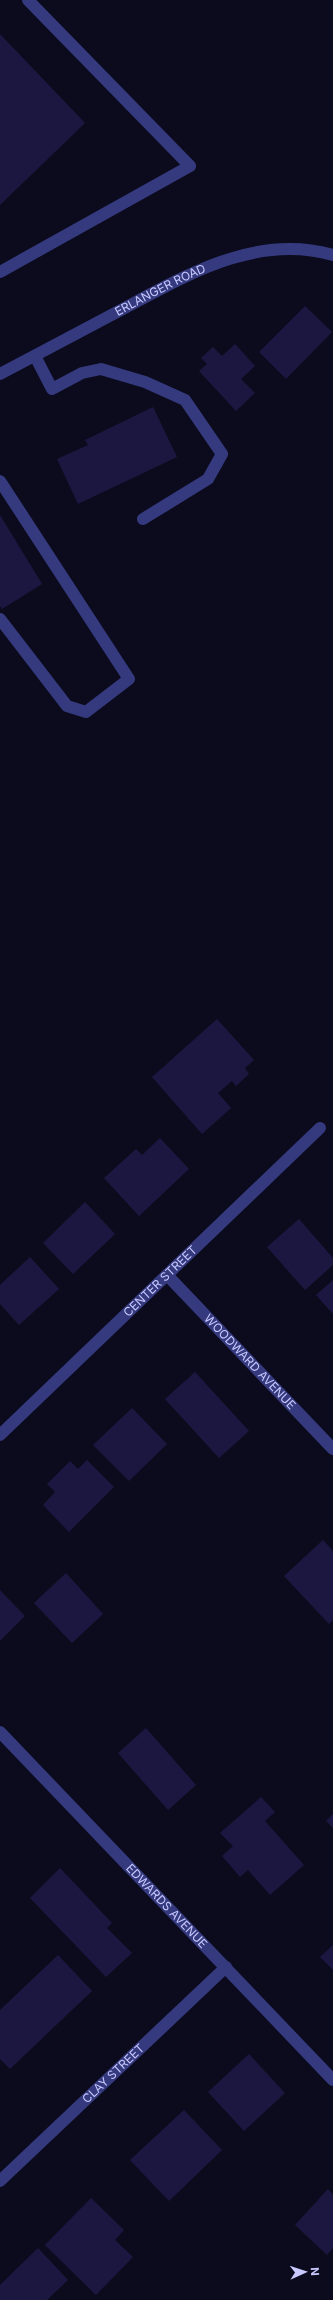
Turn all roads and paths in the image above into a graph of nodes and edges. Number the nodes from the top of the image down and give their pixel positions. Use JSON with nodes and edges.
{"nodes":[{"id":1,"x":28,"y":0,"type":"edge"},
{"id":2,"x":333,"y":255,"type":"edge"},
{"id":3,"x":0,"y":272,"type":"edge"},
{"id":4,"x":35,"y":356,"type":"junction"},
{"id":5,"x":0,"y":374,"type":"edge"},
{"id":6,"x":0,"y":481,"type":"edge"},
{"id":7,"x":143,"y":519,"type":"dead end"},
{"id":8,"x":0,"y":619,"type":"edge"},
{"id":9,"x":320,"y":1128,"type":"dead end"},
{"id":10,"x":167,"y":1275,"type":"junction"},
{"id":11,"x":0,"y":1435,"type":"edge"},
{"id":12,"x":333,"y":1449,"type":"edge"},
{"id":13,"x":0,"y":1732,"type":"edge"},
{"id":14,"x":226,"y":1967,"type":"junction"},
{"id":15,"x":333,"y":2080,"type":"edge"},
{"id":16,"x":0,"y":2181,"type":"edge"}],
"edges":[{"from":1,"to":3,"type":"street"},
{"from":2,"to":4,"type":"street","name":"ERLANGER ROAD"},
{"from":4,"to":5,"type":"street","name":"ERLANGER ROAD"},
{"from":4,"to":7,"type":"street"},
{"from":6,"to":8,"type":"street"},
{"from":9,"to":10,"type":"street","name":"CENTER STREET"},
{"from":10,"to":11,"type":"street","name":"CENTER STREET"},
{"from":10,"to":12,"type":"street","name":"WOODWARD AVENUE"},
{"from":13,"to":14,"type":"street","name":"EDWARDS AVENUE"},
{"from":14,"to":15,"type":"street","name":"EDWARDS AVENUE"},
{"from":14,"to":16,"type":"street","name":"CLAY STREET"}]}
